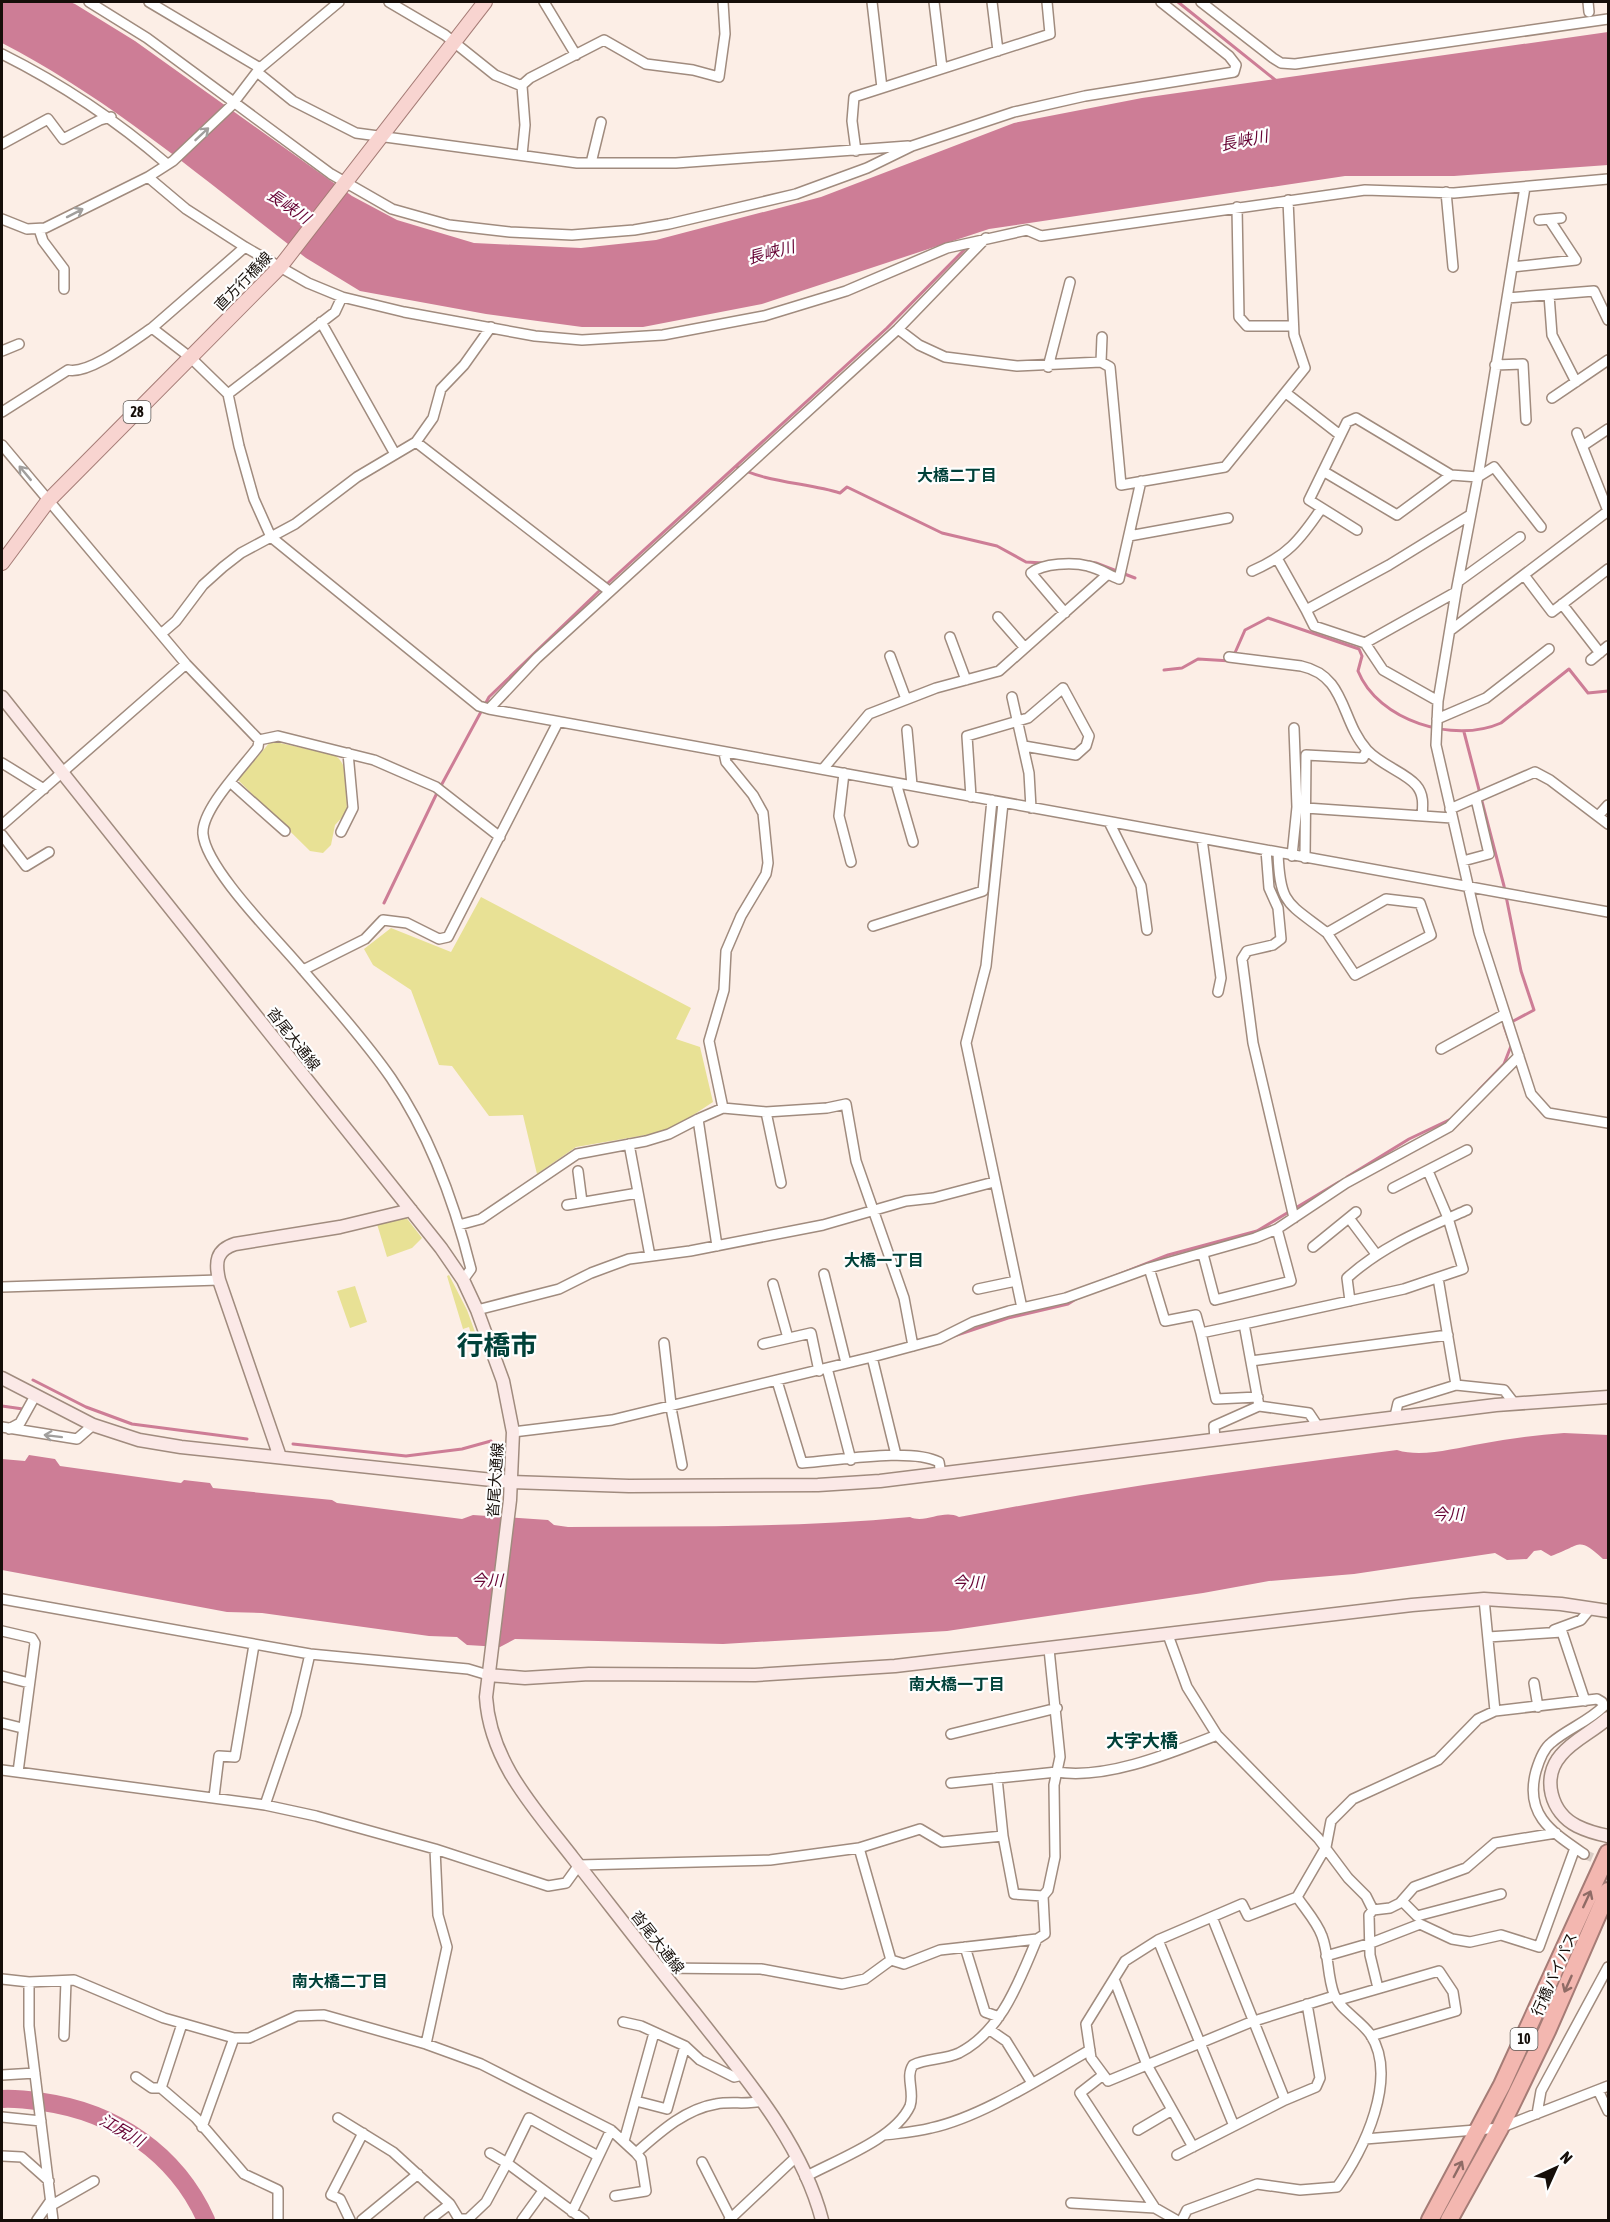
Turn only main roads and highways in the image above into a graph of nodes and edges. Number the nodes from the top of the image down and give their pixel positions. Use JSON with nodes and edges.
{"nodes":[{"id":1,"x":485,"y":2,"type":"edge"},
{"id":2,"x":2,"y":563,"type":"edge"},
{"id":3,"x":1608,"y":1853,"type":"edge"},
{"id":4,"x":1608,"y":1892,"type":"edge"},
{"id":5,"x":1430,"y":2220,"type":"edge"},
{"id":6,"x":1449,"y":2220,"type":"edge"}],
"edges":[{"from":1,"to":2,"type":"main road","name":"直方行橋線","number":"28"},
{"from":5,"to":3,"type":"highway","name":"行橋バイパス","number":"10","one_way":true},
{"from":4,"to":6,"type":"highway","name":"行橋バイパス","number":"10","one_way":true}]}
